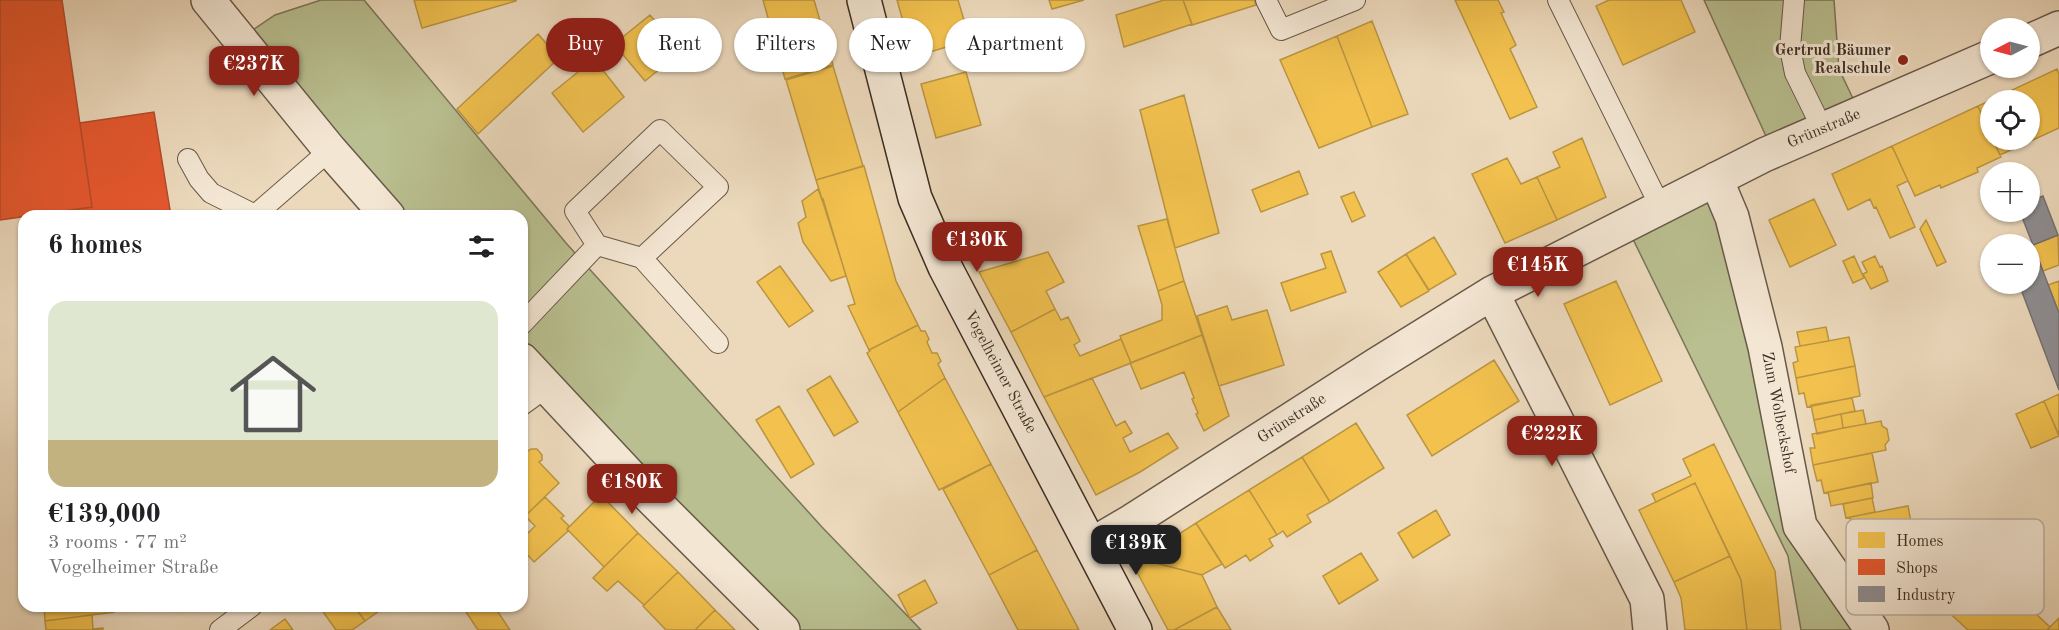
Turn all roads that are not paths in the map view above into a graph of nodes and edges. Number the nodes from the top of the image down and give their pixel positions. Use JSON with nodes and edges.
{"nodes":[{"id":1,"x":208,"y":0,"type":"edge"},
{"id":2,"x":864,"y":0,"type":"edge"},
{"id":3,"x":1266,"y":0,"type":"edge"},
{"id":4,"x":1355,"y":0,"type":"edge"},
{"id":5,"x":1557,"y":0,"type":"edge"},
{"id":6,"x":1794,"y":0,"type":"edge"},
{"id":7,"x":2059,"y":28,"type":"edge"},
{"id":8,"x":2040,"y":37,"type":"edge"},
{"id":9,"x":1980,"y":61,"type":"edge"},
{"id":10,"x":1822,"y":130,"type":"junction"},
{"id":11,"x":330,"y":150,"type":"junction"},
{"id":12,"x":188,"y":159,"type":"dead end"},
{"id":13,"x":1716,"y":179,"type":"junction"},
{"id":14,"x":1661,"y":208,"type":"junction"},
{"id":15,"x":244,"y":210,"type":"edge"},
{"id":16,"x":260,"y":210,"type":"edge"},
{"id":17,"x":383,"y":210,"type":"edge"},
{"id":18,"x":597,"y":245,"type":"junction"},
{"id":19,"x":642,"y":258,"type":"junction"},
{"id":20,"x":1492,"y":293,"type":"junction"},
{"id":21,"x":528,"y":318,"type":"edge"},
{"id":22,"x":718,"y":343,"type":"dead end"},
{"id":23,"x":528,"y":377,"type":"edge"},
{"id":24,"x":535,"y":396,"type":"edge"},
{"id":25,"x":1091,"y":545,"type":"junction"},
{"id":26,"x":1846,"y":592,"type":"edge"},
{"id":27,"x":244,"y":612,"type":"edge"},
{"id":28,"x":1862,"y":615,"type":"edge"},
{"id":29,"x":220,"y":630,"type":"edge"},
{"id":30,"x":783,"y":630,"type":"edge"},
{"id":31,"x":1135,"y":630,"type":"edge"},
{"id":32,"x":1650,"y":630,"type":"edge"},
{"id":33,"x":1872,"y":630,"type":"edge"}],
"edges":[{"from":1,"to":11,"type":"street"},
{"from":2,"to":25,"type":"street","name":"Vogelheimer Straße"},
{"from":3,"to":4,"type":"lane"},
{"from":5,"to":14,"type":"lane"},
{"from":6,"to":10,"type":"lane"},
{"from":7,"to":8,"type":"street"},
{"from":9,"to":10,"type":"street","name":"Grünstraße"},
{"from":10,"to":13,"type":"street","name":"Grünstraße"},
{"from":11,"to":16,"type":"lane"},
{"from":11,"to":17,"type":"street"},
{"from":12,"to":15,"type":"lane"},
{"from":13,"to":14,"type":"street","name":"Grünstraße"},
{"from":13,"to":26,"type":"street","name":"Zum Wolbeckshof"},
{"from":14,"to":20,"type":"street","name":"Grünstraße"},
{"from":18,"to":19,"type":"lane"},
{"from":18,"to":19,"type":"lane"},
{"from":18,"to":21,"type":"lane"},
{"from":19,"to":22,"type":"lane"},
{"from":20,"to":25,"type":"street","name":"Grünstraße"},
{"from":20,"to":32,"type":"street"},
{"from":23,"to":24,"type":"street"},
{"from":24,"to":30,"type":"street"},
{"from":25,"to":31,"type":"street","name":"Vogelheimer Straße"},
{"from":27,"to":29,"type":"lane"},
{"from":28,"to":33,"type":"street","name":"Zum Wolbeckshof"}]}
